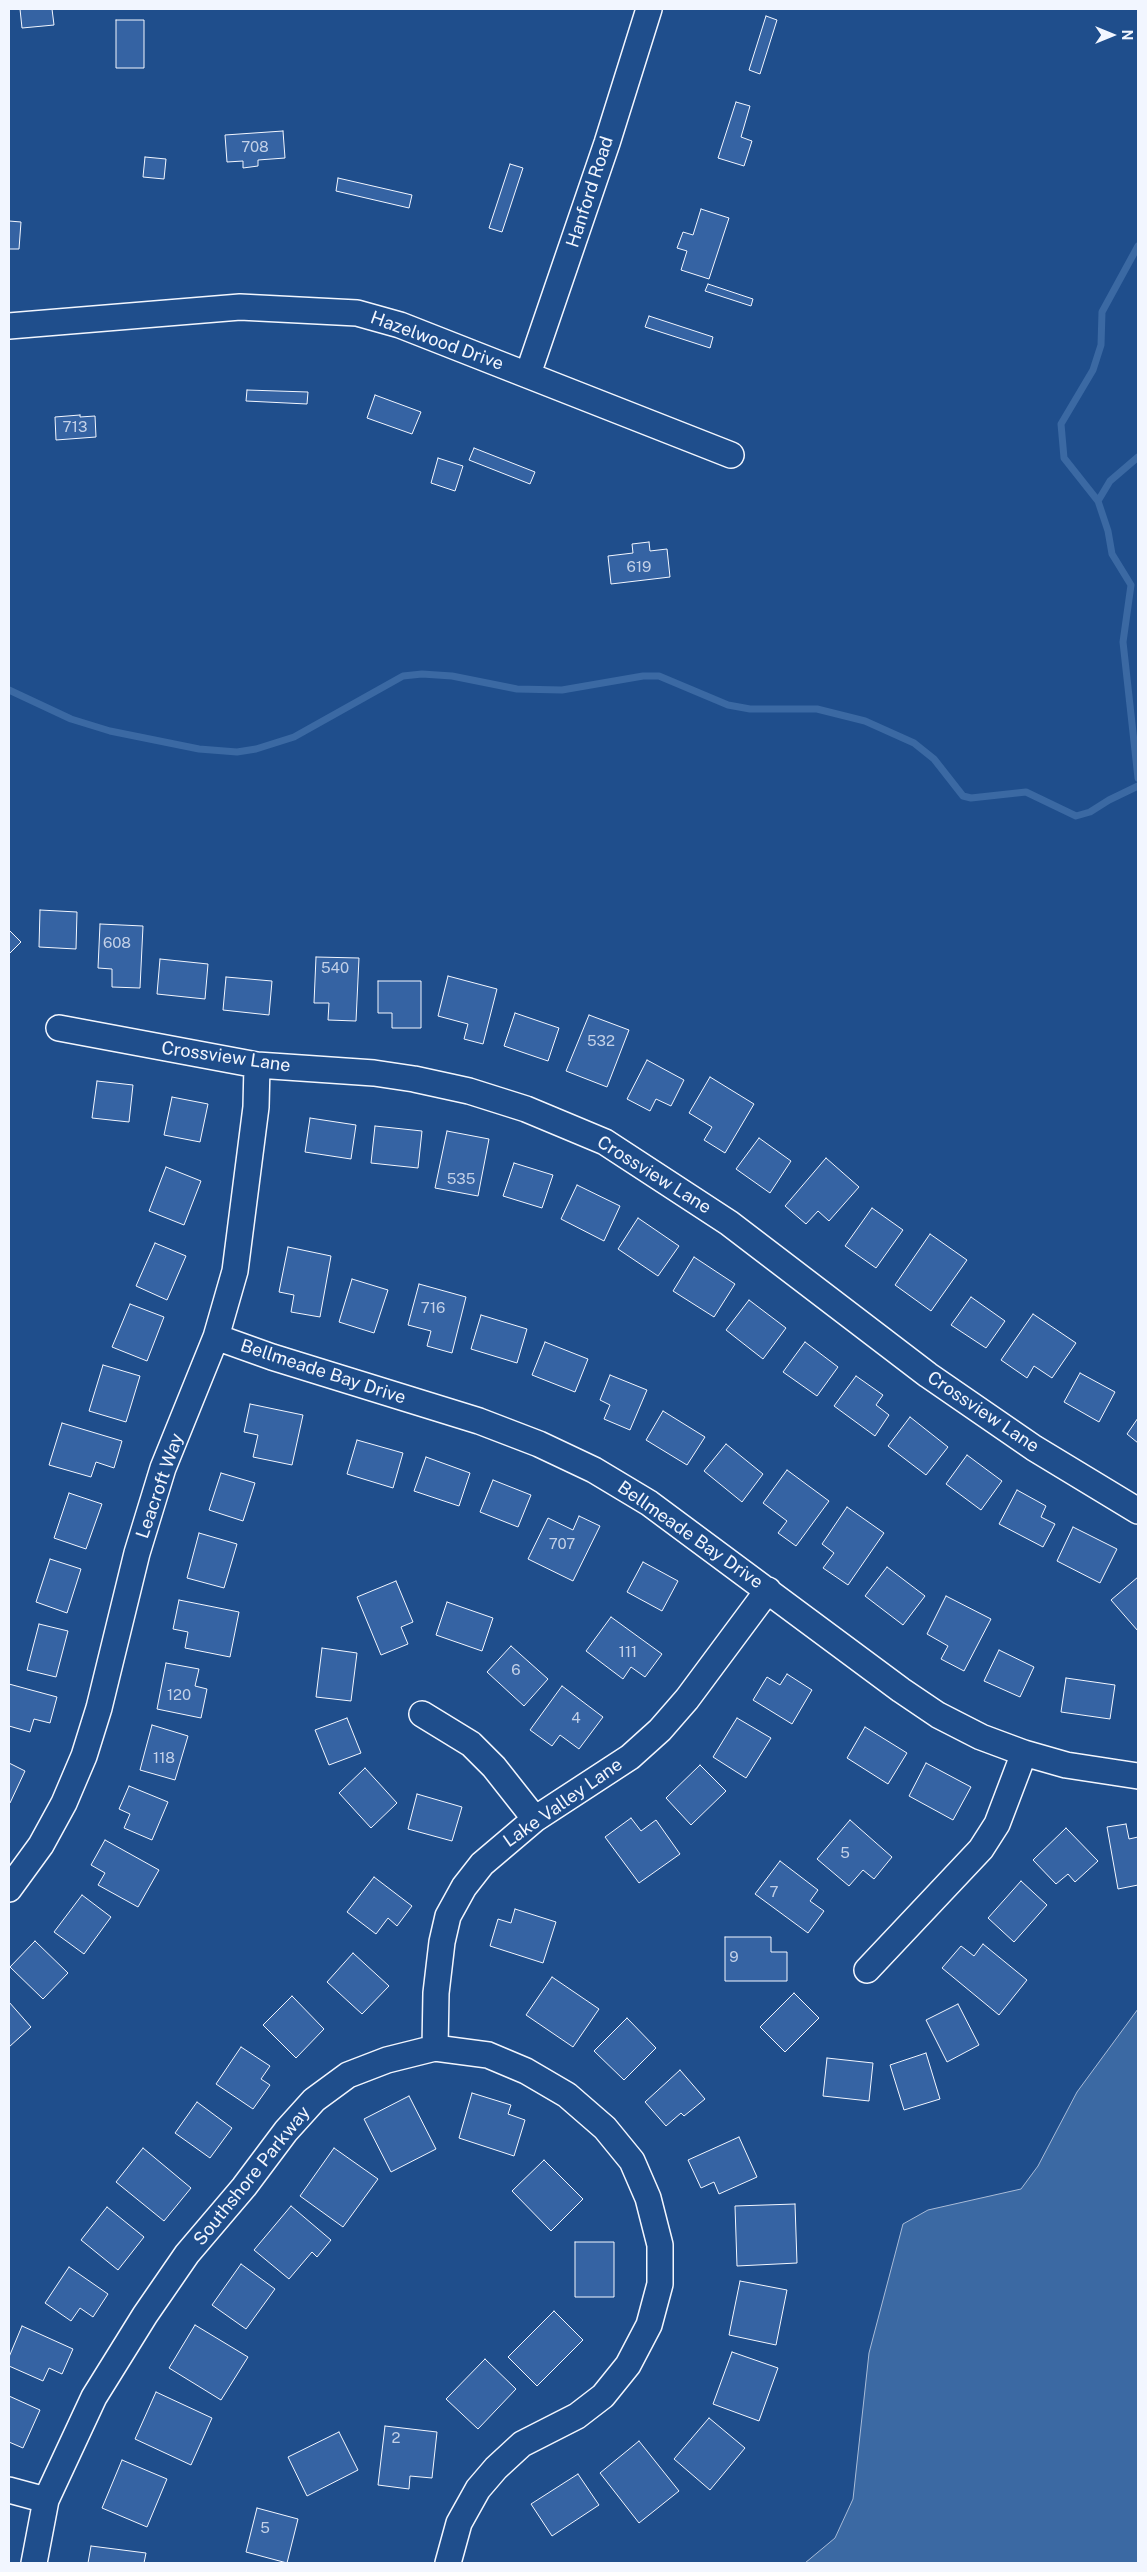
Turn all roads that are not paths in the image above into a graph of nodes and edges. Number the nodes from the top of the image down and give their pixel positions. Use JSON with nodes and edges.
{"nodes":[{"id":1,"x":649,"y":9,"type":"edge"},
{"id":2,"x":9,"y":326,"type":"edge"},
{"id":3,"x":528,"y":374,"type":"junction"},
{"id":4,"x":730,"y":455,"type":"dead end"},
{"id":5,"x":59,"y":1028,"type":"dead end"},
{"id":6,"x":257,"y":1066,"type":"junction"},
{"id":7,"x":216,"y":1337,"type":"junction"},
{"id":8,"x":1138,"y":1511,"type":"edge"},
{"id":9,"x":768,"y":1590,"type":"junction"},
{"id":10,"x":422,"y":1714,"type":"dead end"},
{"id":11,"x":1024,"y":1754,"type":"junction"},
{"id":12,"x":1138,"y":1776,"type":"edge"},
{"id":13,"x":535,"y":1818,"type":"junction"},
{"id":14,"x":9,"y":1889,"type":"edge"},
{"id":15,"x":867,"y":1970,"type":"dead end"},
{"id":16,"x":435,"y":2048,"type":"junction"},
{"id":17,"x":9,"y":2490,"type":"edge"},
{"id":18,"x":46,"y":2500,"type":"junction"},
{"id":19,"x":34,"y":2563,"type":"edge"},
{"id":20,"x":448,"y":2563,"type":"edge"}],
"edges":[{"from":1,"to":3,"type":"street","name":"Hanford Road"},
{"from":2,"to":3,"type":"street","name":"Hazelwood Drive"},
{"from":3,"to":4,"type":"street","name":"Hazelwood Drive"},
{"from":5,"to":6,"type":"street","name":"Crossview Lane"},
{"from":6,"to":7,"type":"street","name":"Leacroft Way"},
{"from":6,"to":8,"type":"street","name":"Crossview Lane"},
{"from":7,"to":9,"type":"street","name":"Bellmeade Bay Drive"},
{"from":7,"to":14,"type":"street","name":"Leacroft Way"},
{"from":9,"to":11,"type":"street","name":"Bellmeade Bay Drive"},
{"from":9,"to":13,"type":"street","name":"Lake Valley Lane"},
{"from":10,"to":13,"type":"street"},
{"from":11,"to":12,"type":"street","name":"Bellmeade Bay Drive"},
{"from":11,"to":15,"type":"street"},
{"from":13,"to":16,"type":"street","name":"Lake Valley Lane"},
{"from":16,"to":18,"type":"street","name":"Southshore Parkway"},
{"from":16,"to":20,"type":"street","name":"Southshore Parkway"},
{"from":17,"to":18,"type":"street"},
{"from":18,"to":19,"type":"street","name":"Southshore Parkway"}]}
